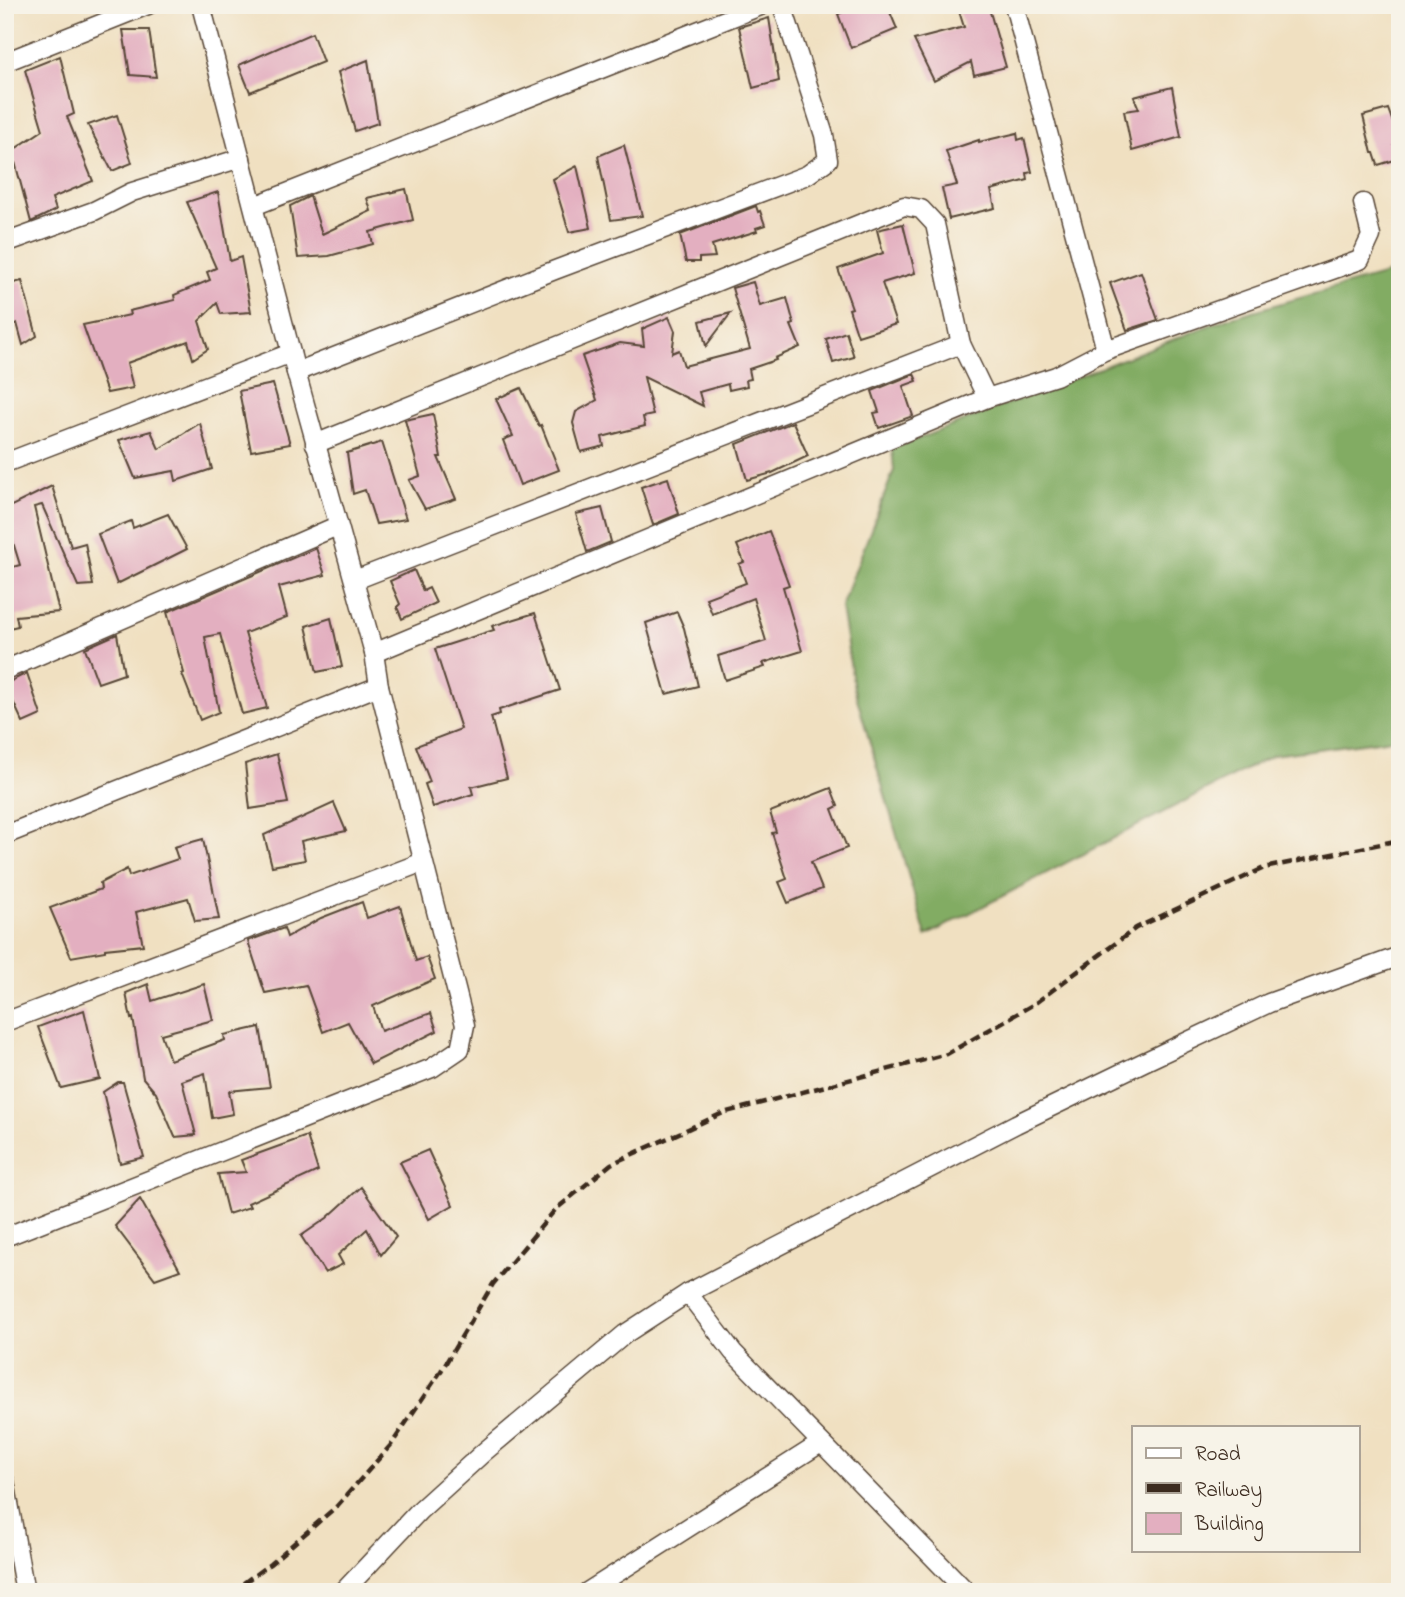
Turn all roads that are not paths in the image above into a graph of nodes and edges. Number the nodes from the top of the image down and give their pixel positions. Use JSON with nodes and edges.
{"nodes":[{"id":1,"x":148,"y":5,"type":"edge"},
{"id":2,"x":201,"y":5,"type":"edge"},
{"id":3,"x":763,"y":5,"type":"edge"},
{"id":4,"x":782,"y":5,"type":"edge"},
{"id":5,"x":1014,"y":5,"type":"edge"},
{"id":6,"x":5,"y":62,"type":"edge"},
{"id":7,"x":241,"y":158,"type":"junction"},
{"id":8,"x":1363,"y":203,"type":"dead end"},
{"id":9,"x":254,"y":206,"type":"junction"},
{"id":10,"x":5,"y":243,"type":"edge"},
{"id":11,"x":961,"y":344,"type":"junction"},
{"id":12,"x":1106,"y":350,"type":"junction"},
{"id":13,"x":291,"y":353,"type":"junction"},
{"id":14,"x":296,"y":372,"type":"junction"},
{"id":15,"x":986,"y":398,"type":"junction"},
{"id":16,"x":315,"y":444,"type":"junction"},
{"id":17,"x":5,"y":463,"type":"edge"},
{"id":18,"x":337,"y":526,"type":"junction"},
{"id":19,"x":355,"y":580,"type":"junction"},
{"id":20,"x":374,"y":653,"type":"junction"},
{"id":21,"x":5,"y":670,"type":"edge"},
{"id":22,"x":379,"y":686,"type":"junction"},
{"id":23,"x":5,"y":835,"type":"edge"},
{"id":24,"x":423,"y":862,"type":"junction"},
{"id":25,"x":1400,"y":956,"type":"edge"},
{"id":26,"x":5,"y":1022,"type":"edge"},
{"id":27,"x":5,"y":1237,"type":"edge"},
{"id":28,"x":688,"y":1293,"type":"junction"},
{"id":29,"x":821,"y":1443,"type":"junction"},
{"id":30,"x":5,"y":1481,"type":"edge"},
{"id":31,"x":18,"y":1586,"type":"edge"},
{"id":32,"x":343,"y":1592,"type":"edge"},
{"id":33,"x":587,"y":1592,"type":"edge"},
{"id":34,"x":967,"y":1592,"type":"edge"}],
"edges":[{"from":1,"to":6,"type":"street"},
{"from":2,"to":7,"type":"street"},
{"from":3,"to":9,"type":"street"},
{"from":4,"to":14,"type":"street"},
{"from":5,"to":12,"type":"street"},
{"from":7,"to":9,"type":"street"},
{"from":7,"to":10,"type":"street"},
{"from":8,"to":12,"type":"street"},
{"from":9,"to":13,"type":"street"},
{"from":11,"to":15,"type":"street"},
{"from":11,"to":16,"type":"street"},
{"from":11,"to":19,"type":"street"},
{"from":12,"to":15,"type":"street"},
{"from":13,"to":14,"type":"street"},
{"from":13,"to":17,"type":"street"},
{"from":14,"to":16,"type":"street"},
{"from":15,"to":20,"type":"street"},
{"from":16,"to":18,"type":"street"},
{"from":18,"to":19,"type":"street"},
{"from":18,"to":21,"type":"street"},
{"from":19,"to":20,"type":"street"},
{"from":20,"to":22,"type":"street"},
{"from":22,"to":23,"type":"street"},
{"from":22,"to":24,"type":"street"},
{"from":24,"to":26,"type":"street"},
{"from":24,"to":27,"type":"street"},
{"from":25,"to":28,"type":"street"},
{"from":28,"to":29,"type":"street"},
{"from":28,"to":32,"type":"street"},
{"from":29,"to":33,"type":"street"},
{"from":29,"to":34,"type":"street"},
{"from":30,"to":31,"type":"street"}]}
